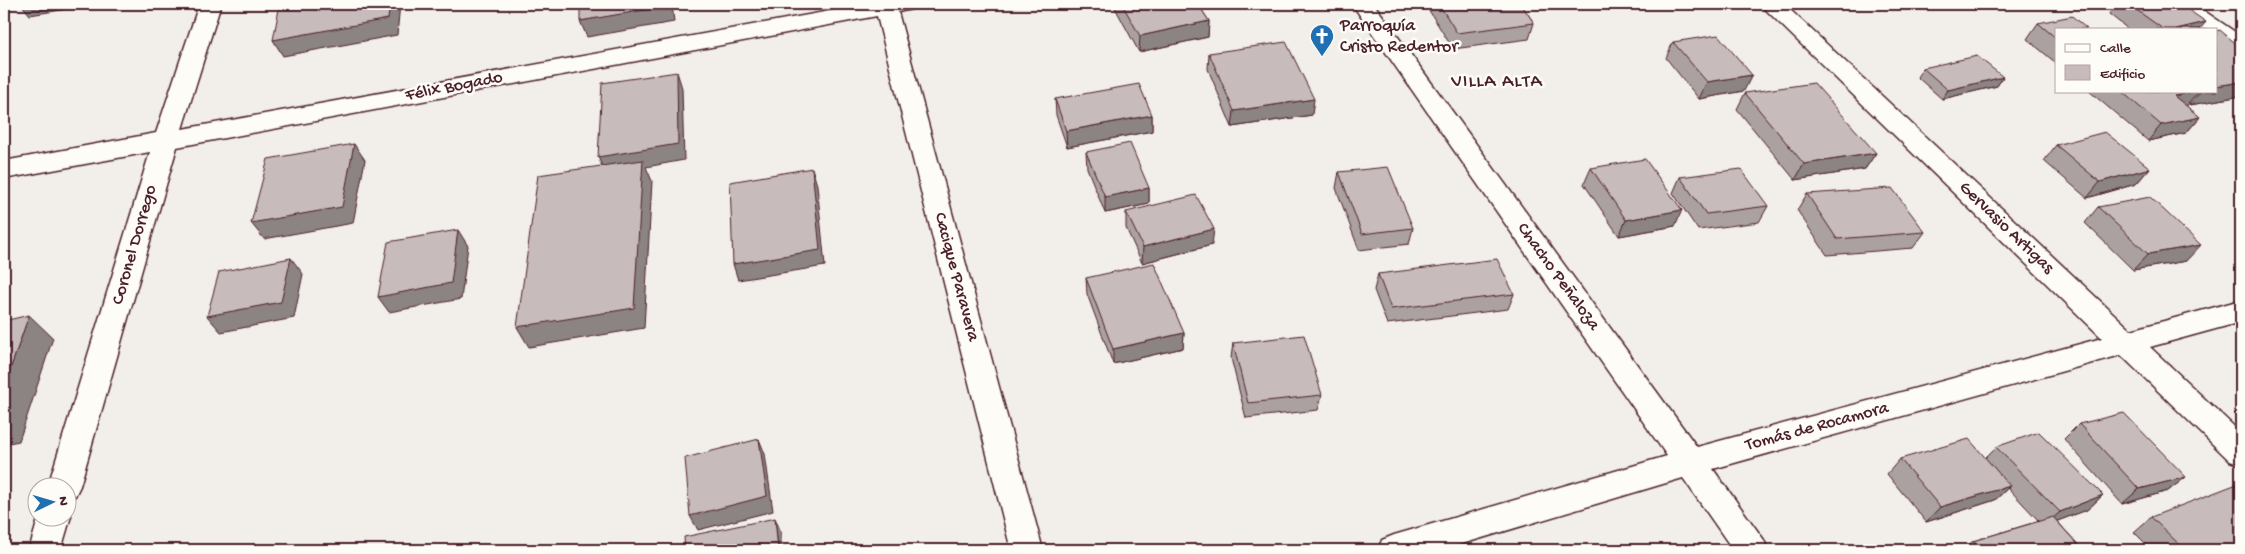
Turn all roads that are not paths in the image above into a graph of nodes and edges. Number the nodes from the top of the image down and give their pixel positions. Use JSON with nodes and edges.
{"nodes":[{"id":1,"x":210,"y":4,"type":"edge"},
{"id":2,"x":1363,"y":4,"type":"edge"},
{"id":3,"x":1771,"y":4,"type":"edge"},
{"id":4,"x":2180,"y":4,"type":"edge"},
{"id":5,"x":892,"y":5,"type":"edge"},
{"id":6,"x":2215,"y":28,"type":"edge"},
{"id":7,"x":2218,"y":30,"type":"edge"},
{"id":8,"x":2241,"y":47,"type":"edge"},
{"id":9,"x":166,"y":141,"type":"junction"},
{"id":10,"x":4,"y":170,"type":"edge"},
{"id":11,"x":2241,"y":311,"type":"edge"},
{"id":12,"x":2126,"y":342,"type":"junction"},
{"id":13,"x":2241,"y":452,"type":"edge"},
{"id":14,"x":1691,"y":462,"type":"junction"},
{"id":15,"x":67,"y":476,"type":"edge"},
{"id":16,"x":52,"y":526,"type":"edge"},
{"id":17,"x":45,"y":550,"type":"edge"},
{"id":18,"x":1028,"y":550,"type":"edge"},
{"id":19,"x":1394,"y":550,"type":"edge"},
{"id":20,"x":1752,"y":550,"type":"edge"}],
"edges":[{"from":1,"to":9,"type":"street","name":"Coronel Dorrego"},
{"from":2,"to":14,"type":"street","name":"Chacho Peñaloza"},
{"from":3,"to":12,"type":"street","name":"Gervasio Artigas"},
{"from":4,"to":6,"type":"street"},
{"from":5,"to":9,"type":"street","name":"Félix Bogado"},
{"from":5,"to":18,"type":"street","name":"Cacique Paravera"},
{"from":7,"to":8,"type":"street"},
{"from":9,"to":10,"type":"street","name":"Félix Bogado"},
{"from":9,"to":15,"type":"street","name":"Coronel Dorrego"},
{"from":11,"to":12,"type":"street","name":"Tomás de Rocamora"},
{"from":12,"to":13,"type":"street","name":"Gervasio Artigas"},
{"from":12,"to":14,"type":"street","name":"Tomás de Rocamora"},
{"from":14,"to":19,"type":"street","name":"Tomás de Rocamora"},
{"from":14,"to":20,"type":"street","name":"Chacho Peñaloza"},
{"from":16,"to":17,"type":"street"}]}
